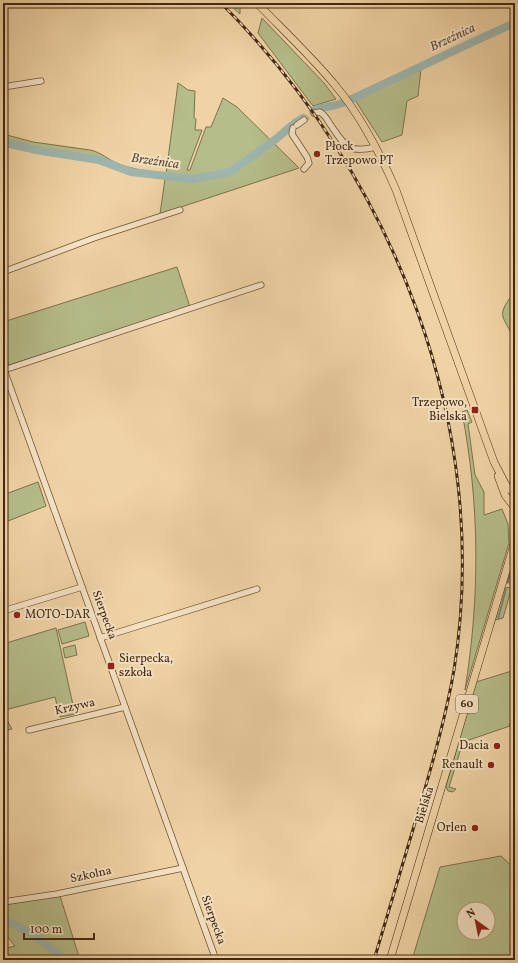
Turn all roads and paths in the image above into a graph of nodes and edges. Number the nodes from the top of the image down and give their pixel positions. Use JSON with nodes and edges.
{"nodes":[{"id":1,"x":257,"y":3,"type":"edge"},
{"id":2,"x":41,"y":81,"type":"dead end"},
{"id":3,"x":3,"y":87,"type":"edge"},
{"id":4,"x":314,"y":113,"type":"dead end"},
{"id":5,"x":304,"y":120,"type":"tunnel mouth"},
{"id":6,"x":376,"y":147,"type":"junction"},
{"id":7,"x":304,"y":169,"type":"dead end"},
{"id":8,"x":180,"y":210,"type":"dead end"},
{"id":9,"x":3,"y":272,"type":"edge"},
{"id":10,"x":261,"y":285,"type":"dead end"},
{"id":11,"x":4,"y":368,"type":"edge"},
{"id":12,"x":494,"y":462,"type":"junction"},
{"id":13,"x":515,"y":494,"type":"edge"},
{"id":14,"x":515,"y":507,"type":"edge"},
{"id":15,"x":515,"y":541,"type":"edge"},
{"id":16,"x":82,"y":587,"type":"junction"},
{"id":17,"x":257,"y":589,"type":"dead end"},
{"id":18,"x":3,"y":610,"type":"edge"},
{"id":19,"x":100,"y":638,"type":"junction"},
{"id":20,"x":126,"y":707,"type":"junction"},
{"id":21,"x":29,"y":730,"type":"dead end"},
{"id":22,"x":183,"y":868,"type":"junction"},
{"id":23,"x":3,"y":902,"type":"edge"},
{"id":24,"x":216,"y":960,"type":"edge"},
{"id":25,"x":390,"y":960,"type":"edge"}],
"edges":[{"from":1,"to":6,"type":"main road"},
{"from":2,"to":3,"type":"street"},
{"from":4,"to":6,"type":"street"},
{"from":5,"to":7,"type":"street"},
{"from":6,"to":12,"type":"main road"},
{"from":8,"to":9,"type":"street"},
{"from":10,"to":11,"type":"street"},
{"from":11,"to":16,"type":"street","name":"Sierpecka"},
{"from":12,"to":13,"type":"main road"},
{"from":12,"to":14,"type":"main road"},
{"from":15,"to":25,"type":"main road","name":"Bielska","number":"60"},
{"from":16,"to":18,"type":"street"},
{"from":16,"to":19,"type":"street","name":"Sierpecka"},
{"from":17,"to":19,"type":"street"},
{"from":19,"to":20,"type":"street","name":"Sierpecka"},
{"from":20,"to":21,"type":"street","name":"Krzywa"},
{"from":20,"to":22,"type":"street","name":"Sierpecka"},
{"from":22,"to":23,"type":"street","name":"Szkolna"},
{"from":22,"to":24,"type":"street","name":"Sierpecka"}]}
